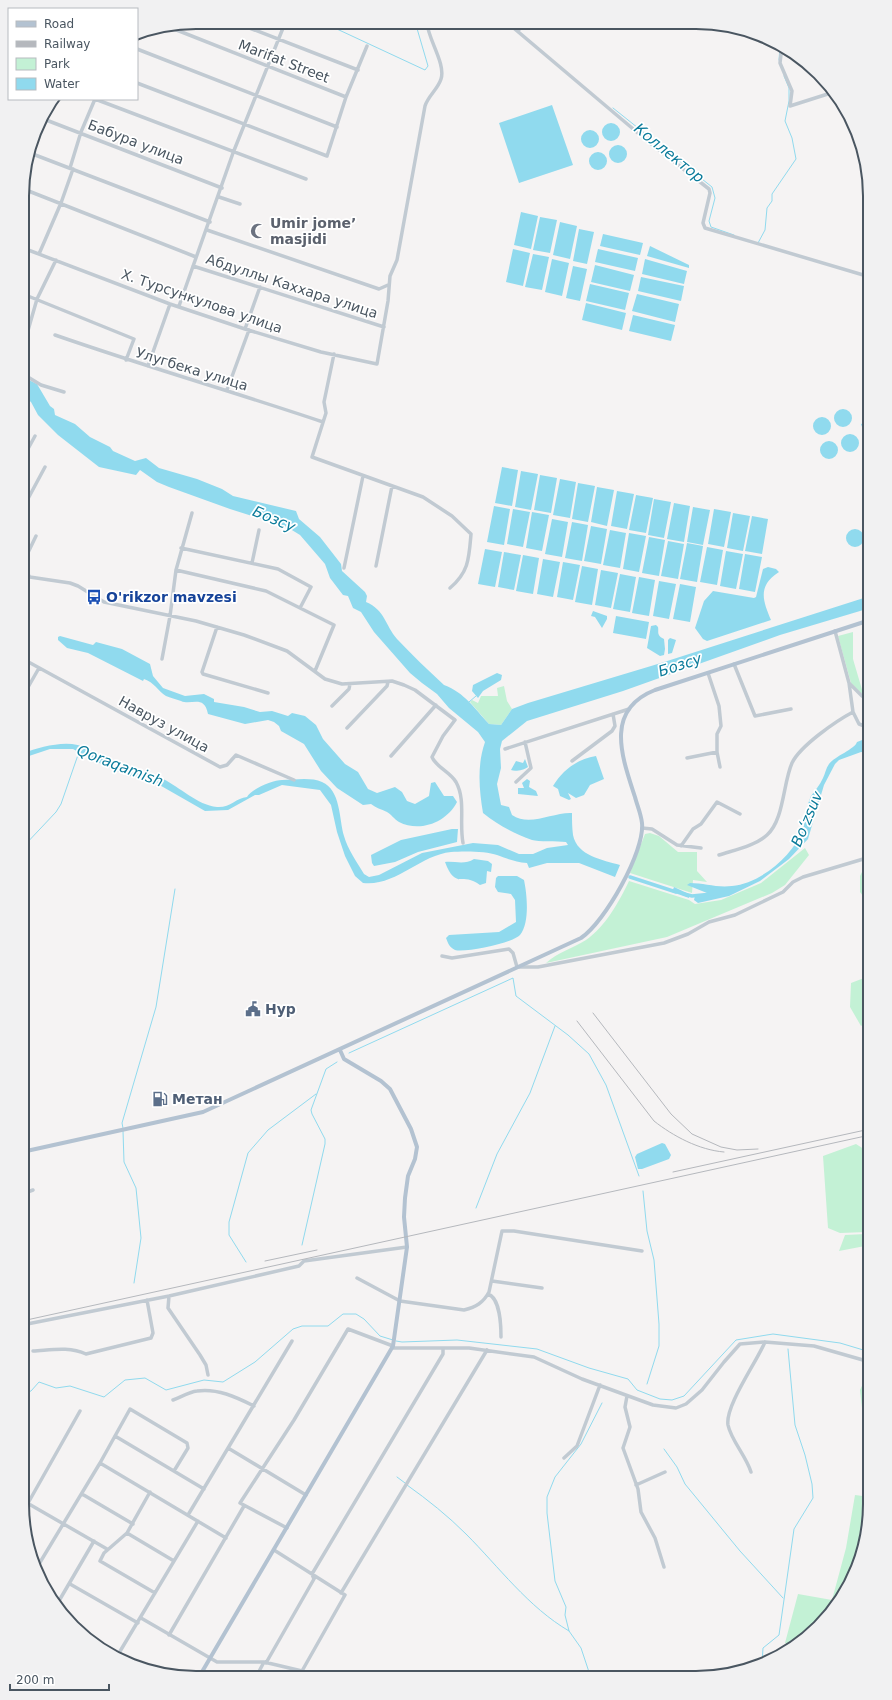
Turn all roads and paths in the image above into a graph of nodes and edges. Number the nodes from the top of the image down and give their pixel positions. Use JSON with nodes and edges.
{"nodes":[{"id":1,"x":253,"y":29,"type":"edge"},
{"id":2,"x":283,"y":29,"type":"edge"},
{"id":3,"x":428,"y":29,"type":"edge"},
{"id":4,"x":515,"y":29,"type":"edge"},
{"id":5,"x":176,"y":30,"type":"edge"},
{"id":6,"x":518,"y":31,"type":"joint"},
{"id":7,"x":279,"y":39,"type":"junction"},
{"id":8,"x":367,"y":46,"type":"dead end"},
{"id":9,"x":138,"y":49,"type":"edge"},
{"id":10,"x":781,"y":52,"type":"edge"},
{"id":11,"x":267,"y":67,"type":"junction"},
{"id":12,"x":358,"y":70,"type":"junction"},
{"id":13,"x":138,"y":84,"type":"edge"},
{"id":14,"x":829,"y":94,"type":"edge"},
{"id":15,"x":256,"y":97,"type":"junction"},
{"id":16,"x":346,"y":97,"type":"junction"},
{"id":17,"x":95,"y":100,"type":"edge"},
{"id":18,"x":98,"y":100,"type":"edge"},
{"id":19,"x":47,"y":120,"type":"edge"},
{"id":20,"x":245,"y":125,"type":"junction"},
{"id":21,"x":336,"y":127,"type":"junction"},
{"id":22,"x":81,"y":132,"type":"junction"},
{"id":23,"x":233,"y":153,"type":"junction"},
{"id":24,"x":35,"y":155,"type":"edge"},
{"id":25,"x":71,"y":168,"type":"junction"},
{"id":26,"x":306,"y":179,"type":"dead end"},
{"id":27,"x":222,"y":188,"type":"junction"},
{"id":28,"x":29,"y":191,"type":"edge"},
{"id":29,"x":219,"y":197,"type":"junction"},
{"id":30,"x":61,"y":203,"type":"junction"},
{"id":31,"x":240,"y":204,"type":"dead end"},
{"id":32,"x":210,"y":222,"type":"junction"},
{"id":33,"x":207,"y":230,"type":"junction"},
{"id":34,"x":29,"y":250,"type":"edge"},
{"id":35,"x":39,"y":254,"type":"junction"},
{"id":36,"x":196,"y":257,"type":"junction"},
{"id":37,"x":56,"y":260,"type":"junction"},
{"id":38,"x":193,"y":266,"type":"junction"},
{"id":39,"x":863,"y":275,"type":"edge"},
{"id":40,"x":388,"y":286,"type":"junction"},
{"id":41,"x":260,"y":287,"type":"junction"},
{"id":42,"x":29,"y":296,"type":"edge"},
{"id":43,"x":37,"y":299,"type":"junction"},
{"id":44,"x":170,"y":304,"type":"junction"},
{"id":45,"x":179,"y":306,"type":"junction"},
{"id":46,"x":29,"y":327,"type":"edge"},
{"id":47,"x":384,"y":327,"type":"junction"},
{"id":48,"x":245,"y":328,"type":"junction"},
{"id":49,"x":249,"y":330,"type":"junction"},
{"id":50,"x":55,"y":335,"type":"dead end"},
{"id":51,"x":334,"y":354,"type":"junction"},
{"id":52,"x":126,"y":360,"type":"junction"},
{"id":53,"x":148,"y":366,"type":"junction"},
{"id":54,"x":29,"y":378,"type":"edge"},
{"id":55,"x":227,"y":390,"type":"junction"},
{"id":56,"x":64,"y":392,"type":"dead end"},
{"id":57,"x":323,"y":422,"type":"junction"},
{"id":58,"x":35,"y":436,"type":"dead end"},
{"id":59,"x":29,"y":447,"type":"edge"},
{"id":60,"x":45,"y":467,"type":"dead end"},
{"id":61,"x":363,"y":476,"type":"junction"},
{"id":62,"x":392,"y":486,"type":"junction"},
{"id":63,"x":29,"y":497,"type":"edge"},
{"id":64,"x":192,"y":513,"type":"dead end"},
{"id":65,"x":259,"y":530,"type":"dead end"},
{"id":66,"x":36,"y":536,"type":"dead end"},
{"id":67,"x":181,"y":548,"type":"junction"},
{"id":68,"x":29,"y":551,"type":"edge"},
{"id":69,"x":252,"y":563,"type":"junction"},
{"id":70,"x":376,"y":566,"type":"dead end"},
{"id":71,"x":344,"y":568,"type":"dead end"},
{"id":72,"x":176,"y":570,"type":"junction"},
{"id":73,"x":29,"y":576,"type":"edge"},
{"id":74,"x":450,"y":588,"type":"dead end"},
{"id":75,"x":300,"y":608,"type":"junction"},
{"id":76,"x":170,"y":616,"type":"junction"},
{"id":77,"x":863,"y":622,"type":"edge"},
{"id":78,"x":217,"y":627,"type":"junction"},
{"id":79,"x":835,"y":631,"type":"junction"},
{"id":80,"x":162,"y":659,"type":"dead end"},
{"id":81,"x":29,"y":662,"type":"edge"},
{"id":82,"x":734,"y":664,"type":"junction"},
{"id":83,"x":39,"y":668,"type":"junction"},
{"id":84,"x":315,"y":670,"type":"junction"},
{"id":85,"x":708,"y":673,"type":"junction"},
{"id":86,"x":388,"y":682,"type":"junction"},
{"id":87,"x":350,"y":684,"type":"junction"},
{"id":88,"x":849,"y":684,"type":"junction"},
{"id":89,"x":29,"y":686,"type":"edge"},
{"id":90,"x":268,"y":693,"type":"dead end"},
{"id":91,"x":863,"y":696,"type":"edge"},
{"id":92,"x":436,"y":705,"type":"junction"},
{"id":93,"x":332,"y":706,"type":"dead end"},
{"id":94,"x":629,"y":709,"type":"junction"},
{"id":95,"x":791,"y":709,"type":"dead end"},
{"id":96,"x":853,"y":712,"type":"junction"},
{"id":97,"x":613,"y":714,"type":"junction"},
{"id":98,"x":863,"y":725,"type":"edge"},
{"id":99,"x":347,"y":728,"type":"dead end"},
{"id":100,"x":525,"y":742,"type":"junction"},
{"id":101,"x":505,"y":749,"type":"dead end"},
{"id":102,"x":717,"y":752,"type":"junction"},
{"id":103,"x":391,"y":756,"type":"dead end"},
{"id":104,"x":687,"y":758,"type":"dead end"},
{"id":105,"x":572,"y":761,"type":"dead end"},
{"id":106,"x":720,"y":767,"type":"dead end"},
{"id":107,"x":294,"y":780,"type":"dead end"},
{"id":108,"x":516,"y":782,"type":"dead end"},
{"id":109,"x":740,"y":814,"type":"dead end"},
{"id":110,"x":642,"y":828,"type":"junction"},
{"id":111,"x":463,"y":843,"type":"dead end"},
{"id":112,"x":681,"y":846,"type":"junction"},
{"id":113,"x":701,"y":848,"type":"dead end"},
{"id":114,"x":719,"y":855,"type":"dead end"},
{"id":115,"x":863,"y":859,"type":"edge"},
{"id":116,"x":442,"y":956,"type":"dead end"},
{"id":117,"x":517,"y":967,"type":"junction"},
{"id":118,"x":340,"y":1050,"type":"junction"},
{"id":119,"x":332,"y":1054,"type":"junction"},
{"id":120,"x":344,"y":1059,"type":"junction"},
{"id":121,"x":29,"y":1150,"type":"edge"},
{"id":122,"x":33,"y":1190,"type":"dead end"},
{"id":123,"x":29,"y":1191,"type":"edge"},
{"id":124,"x":407,"y":1247,"type":"junction"},
{"id":125,"x":642,"y":1251,"type":"dead end"},
{"id":126,"x":357,"y":1278,"type":"dead end"},
{"id":127,"x":492,"y":1281,"type":"junction"},
{"id":128,"x":542,"y":1288,"type":"dead end"},
{"id":129,"x":488,"y":1294,"type":"junction"},
{"id":130,"x":169,"y":1296,"type":"junction"},
{"id":131,"x":147,"y":1300,"type":"junction"},
{"id":132,"x":400,"y":1301,"type":"junction"},
{"id":133,"x":29,"y":1324,"type":"edge"},
{"id":134,"x":501,"y":1337,"type":"dead end"},
{"id":135,"x":292,"y":1341,"type":"dead end"},
{"id":136,"x":765,"y":1342,"type":"junction"},
{"id":137,"x":393,"y":1347,"type":"junction"},
{"id":138,"x":443,"y":1348,"type":"junction"},
{"id":139,"x":487,"y":1350,"type":"junction"},
{"id":140,"x":32,"y":1351,"type":"dead end"},
{"id":141,"x":863,"y":1360,"type":"edge"},
{"id":142,"x":208,"y":1375,"type":"dead end"},
{"id":143,"x":600,"y":1386,"type":"junction"},
{"id":144,"x":627,"y":1396,"type":"junction"},
{"id":145,"x":173,"y":1400,"type":"dead end"},
{"id":146,"x":254,"y":1406,"type":"junction"},
{"id":147,"x":80,"y":1411,"type":"dead end"},
{"id":148,"x":115,"y":1436,"type":"junction"},
{"id":149,"x":228,"y":1448,"type":"junction"},
{"id":150,"x":564,"y":1458,"type":"dead end"},
{"id":151,"x":100,"y":1463,"type":"junction"},
{"id":152,"x":262,"y":1469,"type":"junction"},
{"id":153,"x":174,"y":1471,"type":"junction"},
{"id":154,"x":665,"y":1472,"type":"dead end"},
{"id":155,"x":750,"y":1472,"type":"dead end"},
{"id":156,"x":636,"y":1485,"type":"junction"},
{"id":157,"x":204,"y":1489,"type":"junction"},
{"id":158,"x":150,"y":1492,"type":"junction"},
{"id":159,"x":82,"y":1494,"type":"junction"},
{"id":160,"x":306,"y":1496,"type":"junction"},
{"id":161,"x":29,"y":1501,"type":"edge"},
{"id":162,"x":29,"y":1504,"type":"edge"},
{"id":163,"x":244,"y":1506,"type":"junction"},
{"id":164,"x":188,"y":1515,"type":"junction"},
{"id":165,"x":198,"y":1521,"type":"junction"},
{"id":166,"x":64,"y":1524,"type":"junction"},
{"id":167,"x":133,"y":1524,"type":"junction"},
{"id":168,"x":287,"y":1528,"type":"junction"},
{"id":169,"x":127,"y":1533,"type":"junction"},
{"id":170,"x":226,"y":1538,"type":"junction"},
{"id":171,"x":94,"y":1541,"type":"junction"},
{"id":172,"x":107,"y":1549,"type":"junction"},
{"id":173,"x":274,"y":1550,"type":"junction"},
{"id":174,"x":174,"y":1561,"type":"junction"},
{"id":175,"x":40,"y":1563,"type":"edge"},
{"id":176,"x":664,"y":1567,"type":"dead end"},
{"id":177,"x":312,"y":1574,"type":"junction"},
{"id":178,"x":70,"y":1584,"type":"junction"},
{"id":179,"x":155,"y":1593,"type":"junction"},
{"id":180,"x":341,"y":1593,"type":"junction"},
{"id":181,"x":59,"y":1601,"type":"edge"},
{"id":182,"x":141,"y":1618,"type":"junction"},
{"id":183,"x":138,"y":1623,"type":"junction"},
{"id":184,"x":169,"y":1635,"type":"junction"},
{"id":185,"x":119,"y":1653,"type":"edge"},
{"id":186,"x":209,"y":1659,"type":"junction"},
{"id":187,"x":265,"y":1663,"type":"junction"},
{"id":188,"x":202,"y":1671,"type":"edge"},
{"id":189,"x":260,"y":1671,"type":"edge"}],
"edges":[{"from":1,"to":7,"type":"street"},
{"from":2,"to":7,"type":"street"},
{"from":3,"to":40,"type":"street"},
{"from":4,"to":6,"type":"street"},
{"from":5,"to":11,"type":"street","name":"Marifat Street"},
{"from":6,"to":39,"type":"street"},
{"from":7,"to":11,"type":"street"},
{"from":7,"to":12,"type":"street"},
{"from":8,"to":12,"type":"street"},
{"from":9,"to":15,"type":"street"},
{"from":10,"to":14,"type":"street"},
{"from":11,"to":15,"type":"street"},
{"from":11,"to":16,"type":"street","name":"Marifat Street"},
{"from":12,"to":16,"type":"street"},
{"from":13,"to":20,"type":"street"},
{"from":15,"to":20,"type":"street"},
{"from":15,"to":21,"type":"street"},
{"from":16,"to":21,"type":"street"},
{"from":17,"to":22,"type":"street"},
{"from":18,"to":23,"type":"street"},
{"from":19,"to":22,"type":"street","name":"Бабура улица"},
{"from":20,"to":21,"type":"street"},
{"from":20,"to":23,"type":"street"},
{"from":22,"to":25,"type":"street"},
{"from":22,"to":27,"type":"street","name":"Бабура улица"},
{"from":23,"to":26,"type":"street"},
{"from":23,"to":27,"type":"street"},
{"from":24,"to":25,"type":"street"},
{"from":25,"to":30,"type":"street"},
{"from":25,"to":32,"type":"street"},
{"from":27,"to":29,"type":"street"},
{"from":28,"to":30,"type":"street","name":"Абдуллы Каххара улица"},
{"from":29,"to":31,"type":"street"},
{"from":29,"to":32,"type":"street"},
{"from":30,"to":35,"type":"street"},
{"from":30,"to":36,"type":"street","name":"Абдуллы Каххара улица"},
{"from":32,"to":33,"type":"street"},
{"from":33,"to":36,"type":"street"},
{"from":33,"to":40,"type":"street"},
{"from":34,"to":35,"type":"street","name":"Х. Турсункулова улица"},
{"from":35,"to":37,"type":"street","name":"Х. Турсункулова улица"},
{"from":36,"to":38,"type":"street"},
{"from":37,"to":43,"type":"street"},
{"from":37,"to":44,"type":"street","name":"Х. Турсункулова улица"},
{"from":38,"to":41,"type":"street","name":"Абдуллы Каххара улица"},
{"from":38,"to":45,"type":"street"},
{"from":40,"to":47,"type":"street"},
{"from":41,"to":47,"type":"street","name":"Абдуллы Каххара улица"},
{"from":41,"to":48,"type":"street"},
{"from":42,"to":43,"type":"street"},
{"from":43,"to":46,"type":"street"},
{"from":43,"to":52,"type":"street"},
{"from":44,"to":45,"type":"street","name":"Х. Турсункулова улица"},
{"from":44,"to":53,"type":"street"},
{"from":45,"to":48,"type":"street","name":"Х. Турсункулова улица"},
{"from":47,"to":51,"type":"street","name":"Х. Турсункулова улица"},
{"from":48,"to":49,"type":"street","name":"Х. Турсункулова улица"},
{"from":49,"to":51,"type":"street","name":"Х. Турсункулова улица"},
{"from":49,"to":55,"type":"street"},
{"from":50,"to":52,"type":"street","name":"Улугбека улица"},
{"from":51,"to":57,"type":"street"},
{"from":52,"to":53,"type":"street","name":"Улугбека улица"},
{"from":53,"to":55,"type":"street","name":"Улугбека улица"},
{"from":54,"to":56,"type":"street"},
{"from":55,"to":57,"type":"street","name":"Улугбека улица"},
{"from":57,"to":61,"type":"street"},
{"from":58,"to":59,"type":"street"},
{"from":60,"to":63,"type":"street"},
{"from":61,"to":62,"type":"street"},
{"from":61,"to":71,"type":"street"},
{"from":62,"to":70,"type":"street"},
{"from":62,"to":74,"type":"street"},
{"from":64,"to":67,"type":"street"},
{"from":65,"to":69,"type":"street"},
{"from":66,"to":68,"type":"street"},
{"from":67,"to":69,"type":"street"},
{"from":67,"to":72,"type":"street"},
{"from":69,"to":75,"type":"street"},
{"from":72,"to":75,"type":"street"},
{"from":72,"to":76,"type":"street"},
{"from":73,"to":76,"type":"street"},
{"from":75,"to":84,"type":"street"},
{"from":76,"to":78,"type":"street"},
{"from":76,"to":80,"type":"street"},
{"from":77,"to":79,"type":"main road"},
{"from":78,"to":84,"type":"street"},
{"from":78,"to":90,"type":"street"},
{"from":79,"to":82,"type":"main road"},
{"from":79,"to":88,"type":"street"},
{"from":81,"to":83,"type":"street","name":"Навруз улица"},
{"from":82,"to":85,"type":"main road"},
{"from":82,"to":95,"type":"street"},
{"from":83,"to":89,"type":"street"},
{"from":83,"to":107,"type":"street","name":"Навруз улица"},
{"from":84,"to":87,"type":"street"},
{"from":85,"to":94,"type":"main road"},
{"from":85,"to":102,"type":"street"},
{"from":86,"to":87,"type":"street"},
{"from":86,"to":92,"type":"street"},
{"from":86,"to":99,"type":"street"},
{"from":87,"to":93,"type":"street"},
{"from":88,"to":91,"type":"street"},
{"from":88,"to":96,"type":"street"},
{"from":92,"to":103,"type":"street"},
{"from":92,"to":111,"type":"street"},
{"from":94,"to":97,"type":"street"},
{"from":94,"to":110,"type":"main road"},
{"from":96,"to":98,"type":"street"},
{"from":96,"to":114,"type":"street"},
{"from":97,"to":100,"type":"street"},
{"from":97,"to":105,"type":"street"},
{"from":100,"to":101,"type":"street"},
{"from":100,"to":108,"type":"street"},
{"from":102,"to":104,"type":"street"},
{"from":102,"to":106,"type":"street"},
{"from":109,"to":112,"type":"street"},
{"from":110,"to":112,"type":"street"},
{"from":110,"to":117,"type":"main road"},
{"from":112,"to":113,"type":"street"},
{"from":115,"to":117,"type":"street"},
{"from":116,"to":117,"type":"street"},
{"from":117,"to":118,"type":"main road"},
{"from":118,"to":119,"type":"main road"},
{"from":118,"to":120,"type":"main road"},
{"from":119,"to":120,"type":"main road"},
{"from":119,"to":121,"type":"main road"},
{"from":120,"to":124,"type":"main road"},
{"from":122,"to":123,"type":"street"},
{"from":124,"to":130,"type":"street"},
{"from":124,"to":132,"type":"main road"},
{"from":125,"to":127,"type":"street"},
{"from":126,"to":132,"type":"street"},
{"from":127,"to":128,"type":"street"},
{"from":127,"to":129,"type":"street"},
{"from":129,"to":132,"type":"street"},
{"from":129,"to":134,"type":"street"},
{"from":130,"to":131,"type":"street"},
{"from":130,"to":142,"type":"street"},
{"from":131,"to":133,"type":"street"},
{"from":131,"to":140,"type":"street"},
{"from":132,"to":137,"type":"main road"},
{"from":135,"to":146,"type":"street"},
{"from":136,"to":141,"type":"street"},
{"from":136,"to":144,"type":"street"},
{"from":136,"to":155,"type":"street"},
{"from":137,"to":138,"type":"street"},
{"from":137,"to":152,"type":"street"},
{"from":137,"to":160,"type":"main road"},
{"from":138,"to":139,"type":"street"},
{"from":138,"to":177,"type":"street"},
{"from":139,"to":143,"type":"street"},
{"from":139,"to":180,"type":"street"},
{"from":143,"to":144,"type":"street"},
{"from":143,"to":150,"type":"street"},
{"from":144,"to":156,"type":"street"},
{"from":145,"to":146,"type":"street"},
{"from":146,"to":149,"type":"street"},
{"from":147,"to":161,"type":"street"},
{"from":148,"to":151,"type":"street"},
{"from":148,"to":153,"type":"street"},
{"from":148,"to":153,"type":"street"},
{"from":149,"to":152,"type":"street"},
{"from":149,"to":157,"type":"street"},
{"from":151,"to":158,"type":"street"},
{"from":151,"to":159,"type":"street"},
{"from":152,"to":160,"type":"street"},
{"from":152,"to":163,"type":"street"},
{"from":153,"to":157,"type":"street"},
{"from":154,"to":156,"type":"street"},
{"from":156,"to":176,"type":"street"},
{"from":157,"to":164,"type":"street"},
{"from":158,"to":164,"type":"street"},
{"from":158,"to":167,"type":"street"},
{"from":159,"to":166,"type":"street"},
{"from":159,"to":167,"type":"street"},
{"from":160,"to":168,"type":"main road"},
{"from":162,"to":166,"type":"street"},
{"from":163,"to":168,"type":"street"},
{"from":163,"to":170,"type":"street"},
{"from":164,"to":165,"type":"street"},
{"from":165,"to":170,"type":"street"},
{"from":165,"to":174,"type":"street"},
{"from":166,"to":171,"type":"street"},
{"from":166,"to":175,"type":"street"},
{"from":167,"to":169,"type":"street"},
{"from":168,"to":173,"type":"main road"},
{"from":169,"to":172,"type":"street"},
{"from":169,"to":174,"type":"street"},
{"from":170,"to":184,"type":"street"},
{"from":171,"to":172,"type":"street"},
{"from":171,"to":178,"type":"street"},
{"from":172,"to":179,"type":"street"},
{"from":173,"to":177,"type":"street"},
{"from":173,"to":186,"type":"main road"},
{"from":174,"to":179,"type":"street"},
{"from":177,"to":180,"type":"street"},
{"from":177,"to":187,"type":"street"},
{"from":178,"to":181,"type":"street"},
{"from":178,"to":183,"type":"street"},
{"from":179,"to":182,"type":"street"},
{"from":180,"to":187,"type":"street"},
{"from":182,"to":183,"type":"street"},
{"from":182,"to":184,"type":"street"},
{"from":183,"to":185,"type":"street"},
{"from":184,"to":186,"type":"street"},
{"from":186,"to":187,"type":"street"},
{"from":186,"to":188,"type":"main road"},
{"from":187,"to":189,"type":"street"}]}
